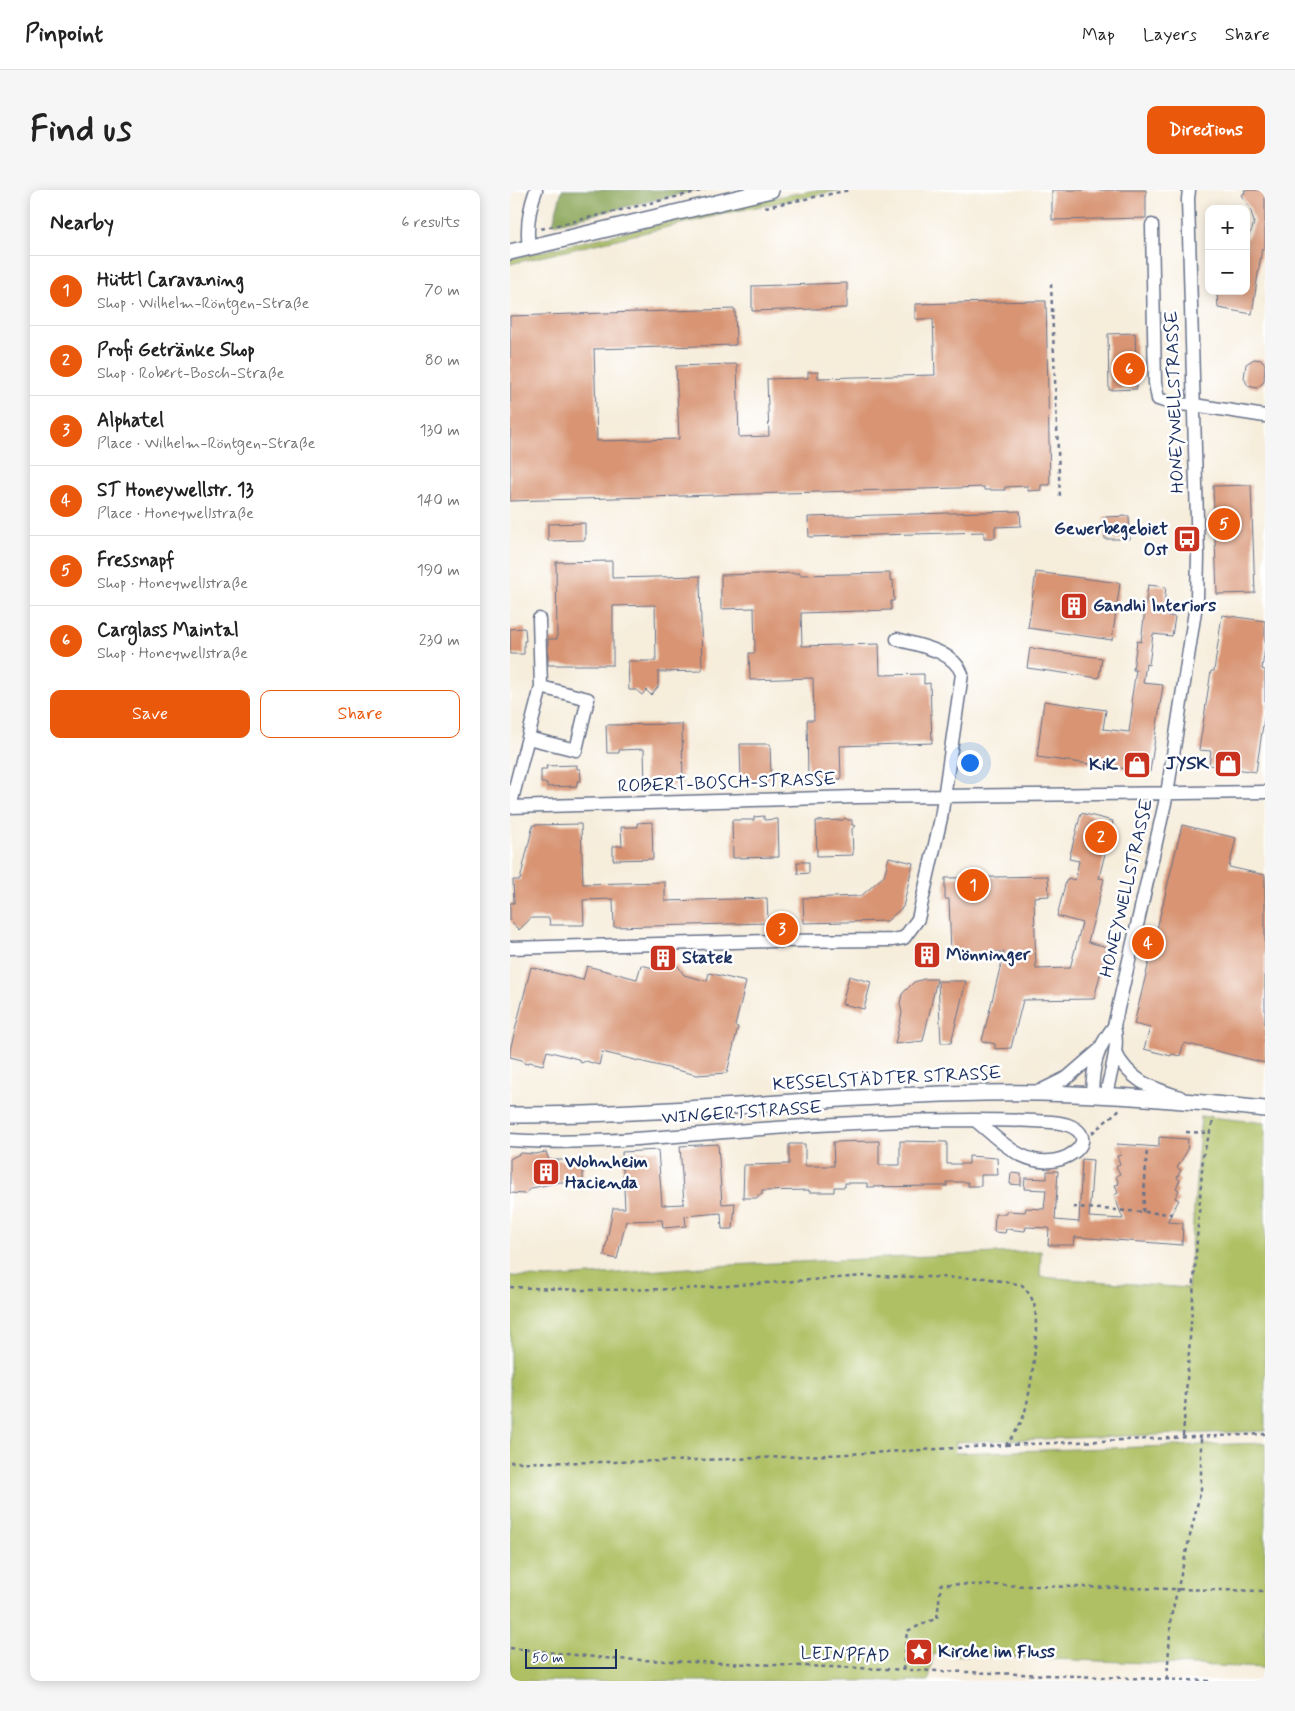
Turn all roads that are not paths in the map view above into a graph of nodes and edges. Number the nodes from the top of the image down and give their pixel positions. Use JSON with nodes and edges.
{"nodes":[{"id":1,"x":536,"y":190,"type":"edge"},
{"id":2,"x":771,"y":190,"type":"edge"},
{"id":3,"x":1187,"y":193,"type":"edge"},
{"id":4,"x":1152,"y":225,"type":"dead end"},
{"id":5,"x":528,"y":241,"type":"junction"},
{"id":6,"x":510,"y":252,"type":"edge"},
{"id":7,"x":1194,"y":406,"type":"junction"},
{"id":8,"x":1265,"y":416,"type":"edge"},
{"id":9,"x":539,"y":619,"type":"dead end"},
{"id":10,"x":897,"y":639,"type":"dead end"},
{"id":11,"x":541,"y":687,"type":"junction"},
{"id":12,"x":528,"y":738,"type":"junction"},
{"id":13,"x":1265,"y":792,"type":"edge"},
{"id":14,"x":1167,"y":794,"type":"junction"},
{"id":15,"x":944,"y":795,"type":"junction"},
{"id":16,"x":510,"y":807,"type":"edge"},
{"id":17,"x":510,"y":948,"type":"edge"},
{"id":18,"x":1114,"y":1026,"type":"junction"},
{"id":19,"x":1098,"y":1050,"type":"junction"},
{"id":20,"x":1115,"y":1052,"type":"junction"},
{"id":21,"x":1038,"y":1092,"type":"junction"},
{"id":22,"x":1106,"y":1095,"type":"junction"},
{"id":23,"x":1190,"y":1100,"type":"junction"},
{"id":24,"x":1265,"y":1109,"type":"edge"},
{"id":25,"x":510,"y":1114,"type":"edge"},
{"id":26,"x":976,"y":1121,"type":"junction"},
{"id":27,"x":510,"y":1140,"type":"edge"}],
"edges":[{"from":1,"to":5,"type":"street"},
{"from":2,"to":5,"type":"main road"},
{"from":3,"to":7,"type":"street","name":"HONEYWELLSTRASSE"},
{"from":4,"to":7,"type":"street"},
{"from":5,"to":6,"type":"main road"},
{"from":7,"to":8,"type":"street"},
{"from":7,"to":14,"type":"street","name":"HONEYWELLSTRASSE"},
{"from":9,"to":11,"type":"street","name":"ROBERT-BOSCH-STRASSE"},
{"from":10,"to":15,"type":"street"},
{"from":11,"to":12,"type":"street","name":"ROBERT-BOSCH-STRASSE"},
{"from":11,"to":12,"type":"street"},
{"from":12,"to":16,"type":"street","name":"ROBERT-BOSCH-STRASSE"},
{"from":13,"to":14,"type":"street","name":"ROBERT-BOSCH-STRASSE"},
{"from":14,"to":15,"type":"street","name":"ROBERT-BOSCH-STRASSE"},
{"from":14,"to":18,"type":"street","name":"HONEYWELLSTRASSE"},
{"from":15,"to":16,"type":"street","name":"ROBERT-BOSCH-STRASSE"},
{"from":15,"to":17,"type":"street"},
{"from":18,"to":19,"type":"street","name":"HONEYWELLSTRASSE"},
{"from":18,"to":20,"type":"street","name":"HONEYWELLSTRASSE"},
{"from":19,"to":21,"type":"street","name":"HONEYWELLSTRASSE"},
{"from":19,"to":22,"type":"street","name":"HONEYWELLSTRASSE"},
{"from":20,"to":22,"type":"street","name":"HONEYWELLSTRASSE"},
{"from":20,"to":23,"type":"street"},
{"from":21,"to":22,"type":"main road","name":"KESSELSTÄDTER STRASSE"},
{"from":21,"to":25,"type":"main road","name":"KESSELSTÄDTER STRASSE"},
{"from":22,"to":23,"type":"main road","name":"KESSELSTÄDTER STRASSE"},
{"from":23,"to":24,"type":"main road","name":"KESSELSTÄDTER STRASSE"},
{"from":26,"to":26,"type":"street","name":"WINGERTSTRASSE"},
{"from":26,"to":27,"type":"street","name":"WINGERTSTRASSE"}]}
